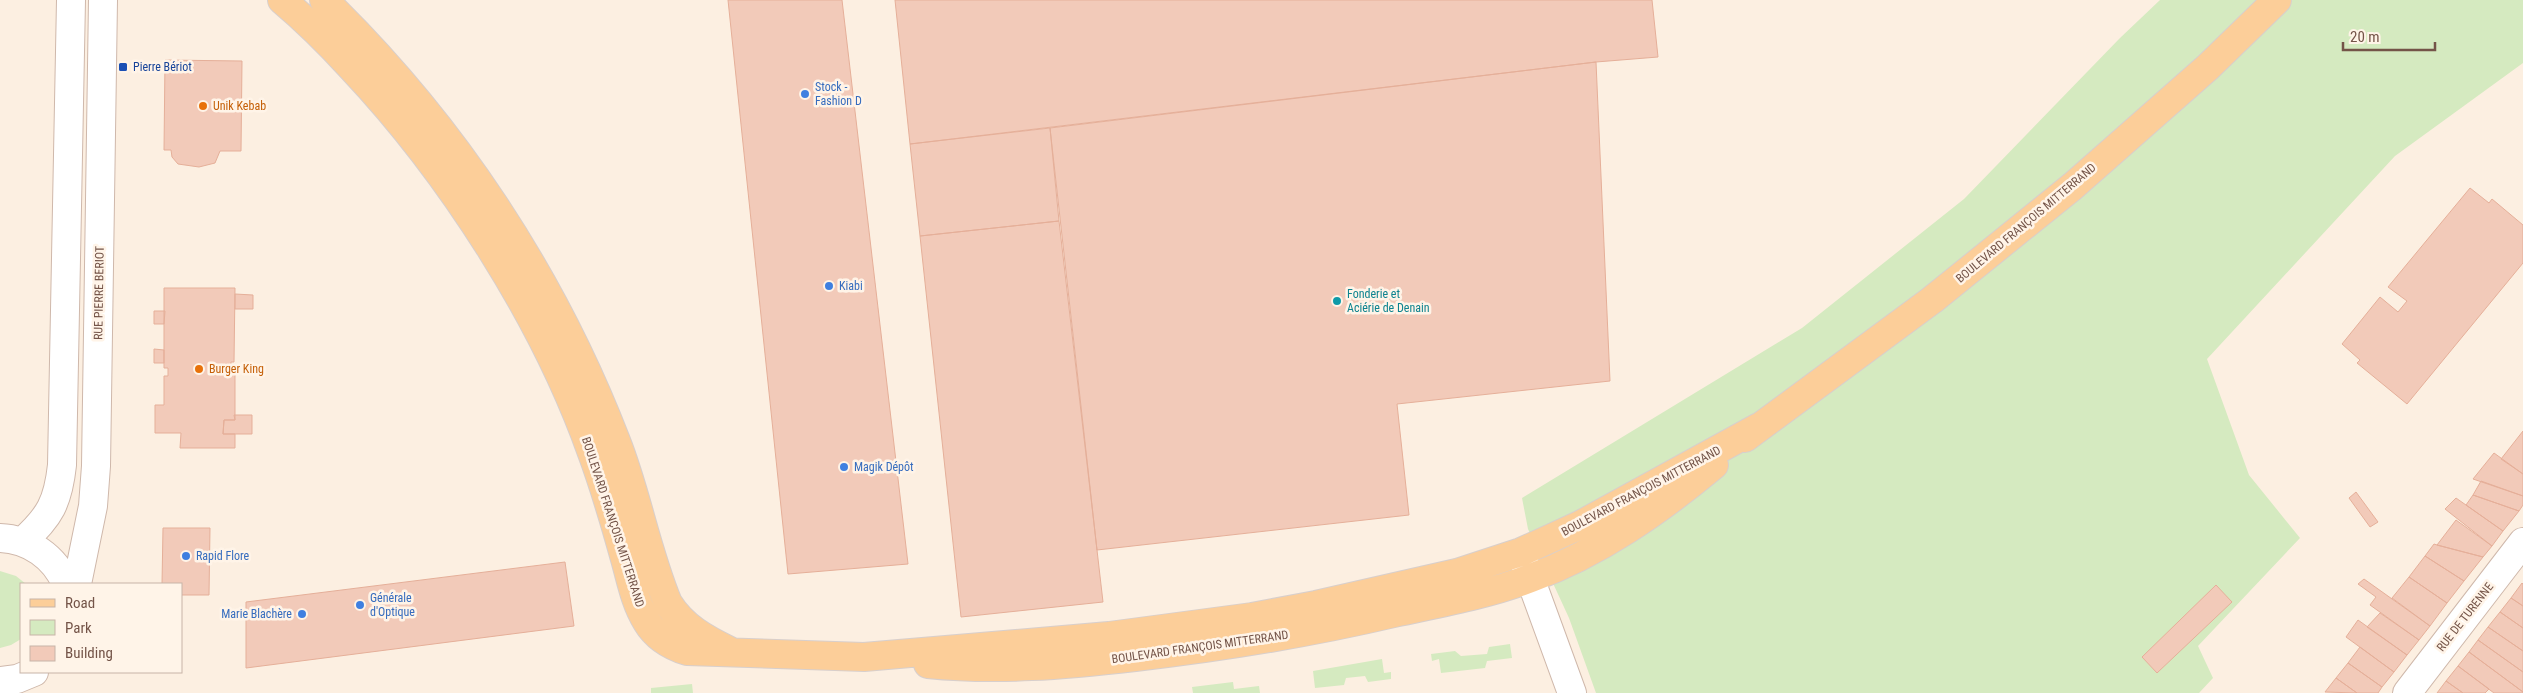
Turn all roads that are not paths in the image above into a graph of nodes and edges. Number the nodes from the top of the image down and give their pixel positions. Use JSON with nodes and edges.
{"nodes":[{"id":1,"x":71,"y":0,"type":"edge"},
{"id":2,"x":103,"y":0,"type":"edge"},
{"id":3,"x":282,"y":0,"type":"edge"},
{"id":4,"x":324,"y":0,"type":"edge"},
{"id":5,"x":2277,"y":0,"type":"edge"},
{"id":6,"x":1759,"y":427,"type":"junction"},
{"id":7,"x":11,"y":540,"type":"edge"},
{"id":8,"x":2523,"y":542,"type":"edge"},
{"id":9,"x":1521,"y":552,"type":"junction"},
{"id":10,"x":1531,"y":578,"type":"junction"},
{"id":11,"x":65,"y":583,"type":"edge"},
{"id":12,"x":77,"y":583,"type":"edge"},
{"id":13,"x":736,"y":654,"type":"junction"},
{"id":14,"x":864,"y":657,"type":"junction"},
{"id":15,"x":33,"y":673,"type":"edge"},
{"id":16,"x":35,"y":673,"type":"edge"},
{"id":17,"x":0,"y":681,"type":"edge"},
{"id":18,"x":25,"y":693,"type":"edge"},
{"id":19,"x":1572,"y":693,"type":"edge"},
{"id":20,"x":2407,"y":693,"type":"edge"}],
"edges":[{"from":1,"to":7,"type":"street"},
{"from":2,"to":12,"type":"street","name":"RUE PIERRE BERIOT"},
{"from":3,"to":13,"type":"main road","name":"BOULEVARD FRANÇOIS MITTERRAND"},
{"from":4,"to":13,"type":"main road","name":"BOULEVARD FRANÇOIS MITTERRAND"},
{"from":5,"to":6,"type":"main road","name":"BOULEVARD FRANÇOIS MITTERRAND"},
{"from":6,"to":9,"type":"main road","name":"BOULEVARD FRANÇOIS MITTERRAND"},
{"from":6,"to":10,"type":"main road","name":"BOULEVARD FRANÇOIS MITTERRAND"},
{"from":7,"to":11,"type":"street"},
{"from":8,"to":20,"type":"street","name":"RUE DE TURENNE"},
{"from":9,"to":10,"type":"street"},
{"from":9,"to":14,"type":"main road","name":"BOULEVARD FRANÇOIS MITTERRAND"},
{"from":10,"to":14,"type":"main road","name":"BOULEVARD FRANÇOIS MITTERRAND"},
{"from":10,"to":19,"type":"street"},
{"from":13,"to":14,"type":"main road","name":"BOULEVARD FRANÇOIS MITTERRAND"},
{"from":15,"to":17,"type":"street"},
{"from":16,"to":18,"type":"street"}]}
